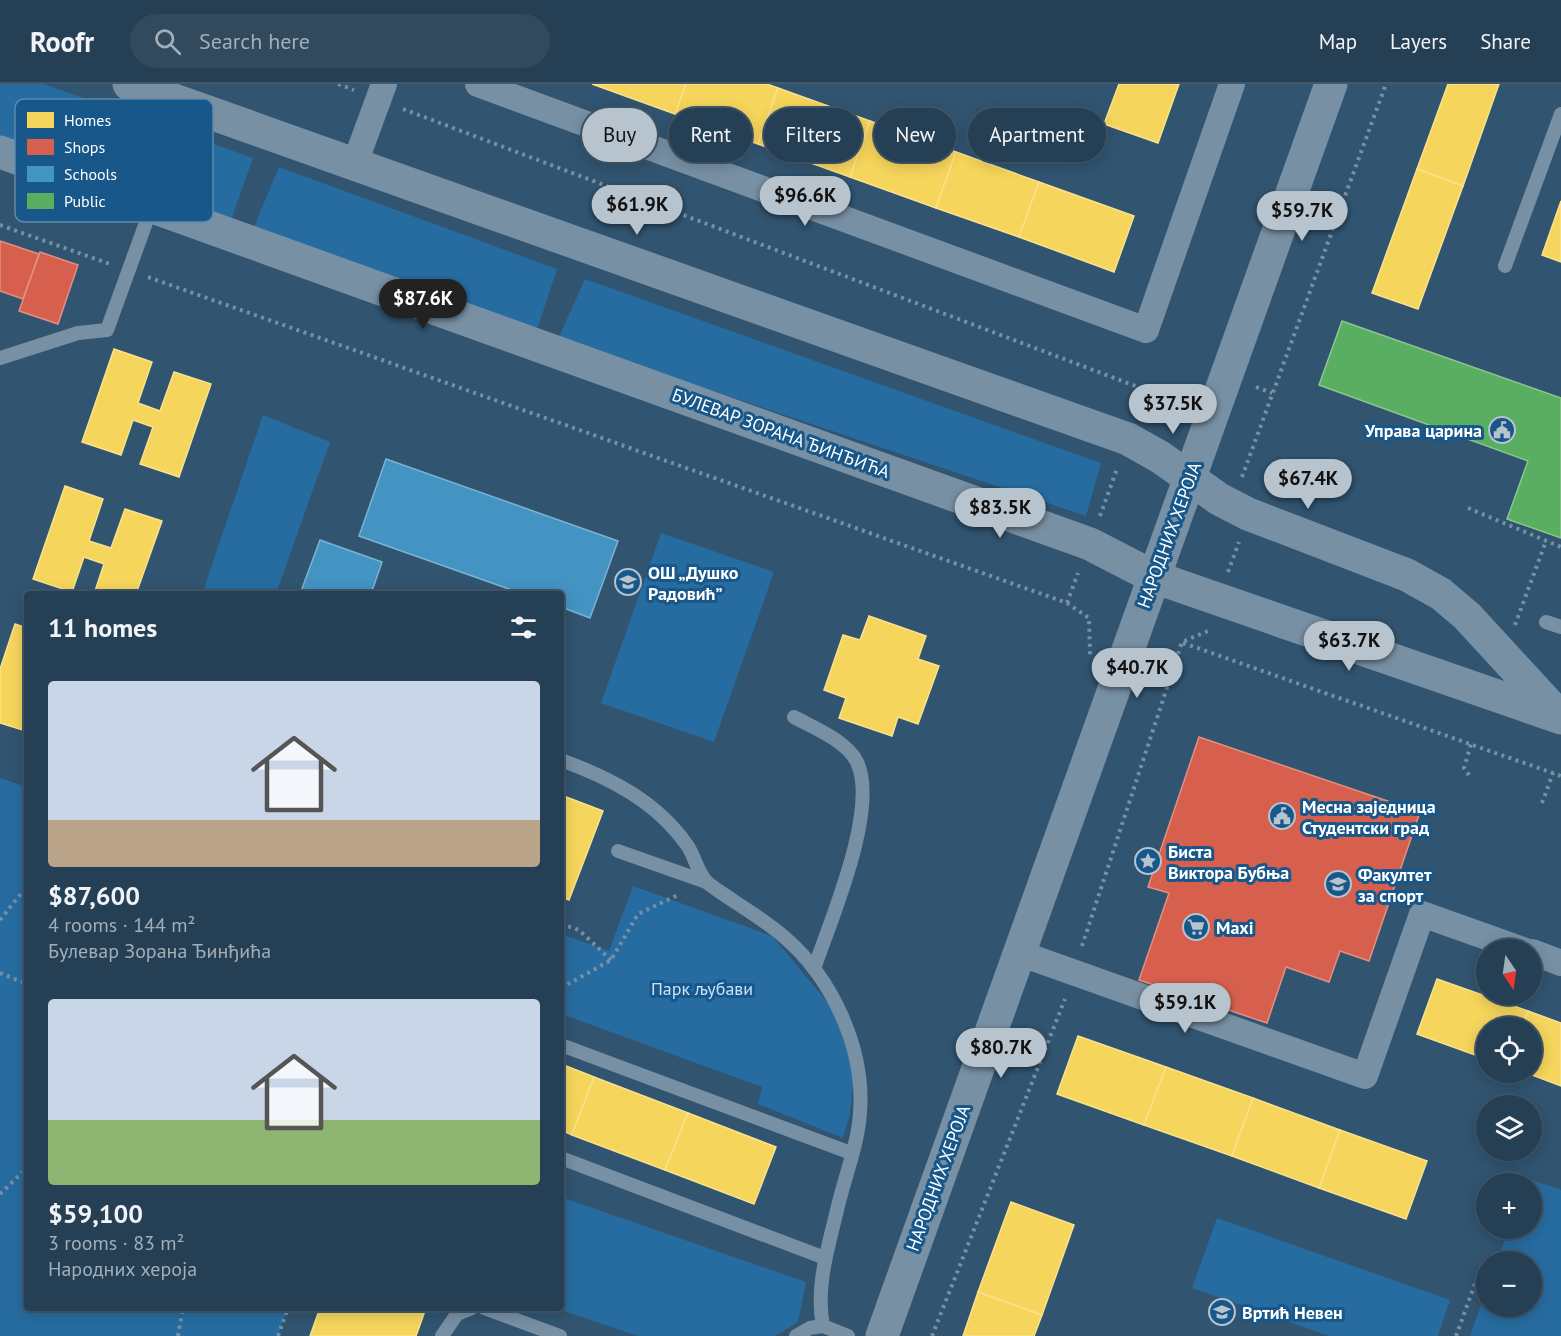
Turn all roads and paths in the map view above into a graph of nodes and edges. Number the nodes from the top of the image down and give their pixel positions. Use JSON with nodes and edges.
{"nodes":[{"id":1,"x":129,"y":84,"type":"edge"},
{"id":2,"x":338,"y":84,"type":"edge"},
{"id":3,"x":478,"y":84,"type":"edge"},
{"id":4,"x":1232,"y":84,"type":"edge"},
{"id":5,"x":1331,"y":84,"type":"edge"},
{"id":6,"x":1386,"y":84,"type":"edge"},
{"id":7,"x":381,"y":92,"type":"edge"},
{"id":8,"x":172,"y":99,"type":"edge"},
{"id":9,"x":213,"y":113,"type":"edge"},
{"id":10,"x":1561,"y":114,"type":"edge"},
{"id":11,"x":0,"y":152,"type":"edge"},
{"id":12,"x":15,"y":157,"type":"edge"},
{"id":13,"x":355,"y":163,"type":"junction"},
{"id":14,"x":146,"y":222,"type":"edge"},
{"id":15,"x":203,"y":222,"type":"edge"},
{"id":16,"x":0,"y":225,"type":"edge"},
{"id":17,"x":1505,"y":266,"type":"dead end"},
{"id":18,"x":129,"y":270,"type":"junction"},
{"id":19,"x":0,"y":358,"type":"edge"},
{"id":20,"x":1146,"y":390,"type":"junction"},
{"id":21,"x":1185,"y":390,"type":"dead end"},
{"id":22,"x":1128,"y":438,"type":"junction"},
{"id":23,"x":1190,"y":477,"type":"junction"},
{"id":24,"x":1248,"y":486,"type":"dead end"},
{"id":25,"x":1468,"y":508,"type":"dead end"},
{"id":26,"x":1546,"y":541,"type":"junction"},
{"id":27,"x":1089,"y":544,"type":"junction"},
{"id":28,"x":1561,"y":547,"type":"edge"},
{"id":29,"x":1154,"y":577,"type":"junction"},
{"id":30,"x":1066,"y":603,"type":"junction"},
{"id":31,"x":1546,"y":622,"type":"dead end"},
{"id":32,"x":1515,"y":626,"type":"dead end"},
{"id":33,"x":1561,"y":627,"type":"edge"},
{"id":34,"x":1182,"y":642,"type":"dead end"},
{"id":35,"x":1087,"y":663,"type":"dead end"},
{"id":36,"x":794,"y":717,"type":"dead end"},
{"id":37,"x":1561,"y":718,"type":"edge"},
{"id":38,"x":1471,"y":744,"type":"junction"},
{"id":39,"x":564,"y":761,"type":"edge"},
{"id":40,"x":1553,"y":773,"type":"junction"},
{"id":41,"x":1469,"y":775,"type":"dead end"},
{"id":42,"x":1561,"y":776,"type":"edge"},
{"id":43,"x":1542,"y":803,"type":"dead end"},
{"id":44,"x":618,"y":851,"type":"dead end"},
{"id":45,"x":706,"y":882,"type":"junction"},
{"id":46,"x":24,"y":890,"type":"edge"},
{"id":47,"x":0,"y":920,"type":"edge"},
{"id":48,"x":564,"y":925,"type":"edge"},
{"id":49,"x":1492,"y":939,"type":"edge"},
{"id":50,"x":1019,"y":953,"type":"junction"},
{"id":51,"x":1542,"y":956,"type":"edge"},
{"id":52,"x":611,"y":960,"type":"junction"},
{"id":53,"x":1561,"y":963,"type":"edge"},
{"id":54,"x":814,"y":969,"type":"junction"},
{"id":55,"x":0,"y":973,"type":"edge"},
{"id":56,"x":24,"y":983,"type":"edge"},
{"id":57,"x":564,"y":986,"type":"edge"},
{"id":58,"x":564,"y":1046,"type":"edge"},
{"id":59,"x":851,"y":1153,"type":"junction"},
{"id":60,"x":564,"y":1159,"type":"edge"},
{"id":61,"x":24,"y":1171,"type":"edge"},
{"id":62,"x":0,"y":1194,"type":"edge"},
{"id":63,"x":825,"y":1258,"type":"junction"},
{"id":64,"x":1476,"y":1281,"type":"edge"},
{"id":65,"x":182,"y":1311,"type":"edge"},
{"id":66,"x":287,"y":1311,"type":"edge"},
{"id":67,"x":464,"y":1311,"type":"edge"},
{"id":68,"x":492,"y":1311,"type":"edge"},
{"id":69,"x":823,"y":1326,"type":"junction"},
{"id":70,"x":178,"y":1336,"type":"edge"},
{"id":71,"x":278,"y":1336,"type":"edge"},
{"id":72,"x":442,"y":1336,"type":"edge"},
{"id":73,"x":560,"y":1336,"type":"edge"},
{"id":74,"x":796,"y":1336,"type":"edge"},
{"id":75,"x":848,"y":1336,"type":"edge"},
{"id":76,"x":882,"y":1336,"type":"edge"},
{"id":77,"x":1456,"y":1336,"type":"edge"}],
"edges":[{"from":1,"to":8,"type":"street","name":"БУЛЕВАР ЗОРАНА ЂИНЂИЋА"},
{"from":2,"to":7,"type":"path"},
{"from":3,"to":4,"type":"street"},
{"from":5,"to":23,"type":"street","name":"НАРОДНИХ ХЕРОЈА"},
{"from":6,"to":24,"type":"path"},
{"from":7,"to":13,"type":"street"},
{"from":7,"to":20,"type":"path"},
{"from":9,"to":13,"type":"street","name":"БУЛЕВАР ЗОРАНА ЂИНЂИЋА"},
{"from":10,"to":17,"type":"lane"},
{"from":11,"to":12,"type":"street","name":"БУЛЕВАР ЗОРАНА ЂИНЂИЋА"},
{"from":13,"to":22,"type":"street","name":"БУЛЕВАР ЗОРАНА ЂИНЂИЋА"},
{"from":14,"to":18,"type":"lane"},
{"from":15,"to":27,"type":"street","name":"БУЛЕВАР ЗОРАНА ЂИНЂИЋА"},
{"from":16,"to":18,"type":"path"},
{"from":18,"to":19,"type":"lane"},
{"from":18,"to":30,"type":"path"},
{"from":20,"to":21,"type":"path"},
{"from":20,"to":22,"type":"path"},
{"from":22,"to":23,"type":"street","name":"БУЛЕВАР ЗОРАНА ЂИНЂИЋА"},
{"from":22,"to":27,"type":"path"},
{"from":23,"to":29,"type":"street","name":"НАРОДНИХ ХЕРОЈА"},
{"from":23,"to":37,"type":"street","name":"БУЛЕВАР ЗОРАНА ЂИНЂИЋА"},
{"from":25,"to":26,"type":"path"},
{"from":26,"to":28,"type":"path"},
{"from":26,"to":32,"type":"path"},
{"from":27,"to":29,"type":"street","name":"БУЛЕВАР ЗОРАНА ЂИНЂИЋА"},
{"from":27,"to":30,"type":"path"},
{"from":29,"to":37,"type":"street","name":"БУЛЕВАР ЗОРАНА ЂИНЂИЋА"},
{"from":29,"to":50,"type":"street","name":"НАРОДНИХ ХЕРОЈА"},
{"from":30,"to":35,"type":"path"},
{"from":31,"to":33,"type":"lane"},
{"from":34,"to":38,"type":"path"},
{"from":36,"to":54,"type":"lane"},
{"from":38,"to":40,"type":"path"},
{"from":38,"to":41,"type":"path"},
{"from":39,"to":45,"type":"lane"},
{"from":40,"to":42,"type":"path"},
{"from":40,"to":43,"type":"path"},
{"from":44,"to":45,"type":"lane"},
{"from":45,"to":52,"type":"path"},
{"from":45,"to":54,"type":"lane"},
{"from":46,"to":47,"type":"path"},
{"from":48,"to":52,"type":"path"},
{"from":49,"to":50,"type":"street"},
{"from":50,"to":76,"type":"street","name":"НАРОДНИХ ХЕРОЈА"},
{"from":51,"to":53,"type":"street"},
{"from":52,"to":57,"type":"path"},
{"from":54,"to":59,"type":"lane"},
{"from":55,"to":56,"type":"path"},
{"from":58,"to":59,"type":"lane"},
{"from":59,"to":63,"type":"lane"},
{"from":60,"to":63,"type":"lane"},
{"from":61,"to":62,"type":"path"},
{"from":63,"to":69,"type":"lane"},
{"from":64,"to":77,"type":"path"},
{"from":65,"to":70,"type":"path"},
{"from":66,"to":71,"type":"path"},
{"from":67,"to":72,"type":"lane"},
{"from":68,"to":73,"type":"lane"},
{"from":69,"to":74,"type":"lane"},
{"from":69,"to":75,"type":"lane"}]}
